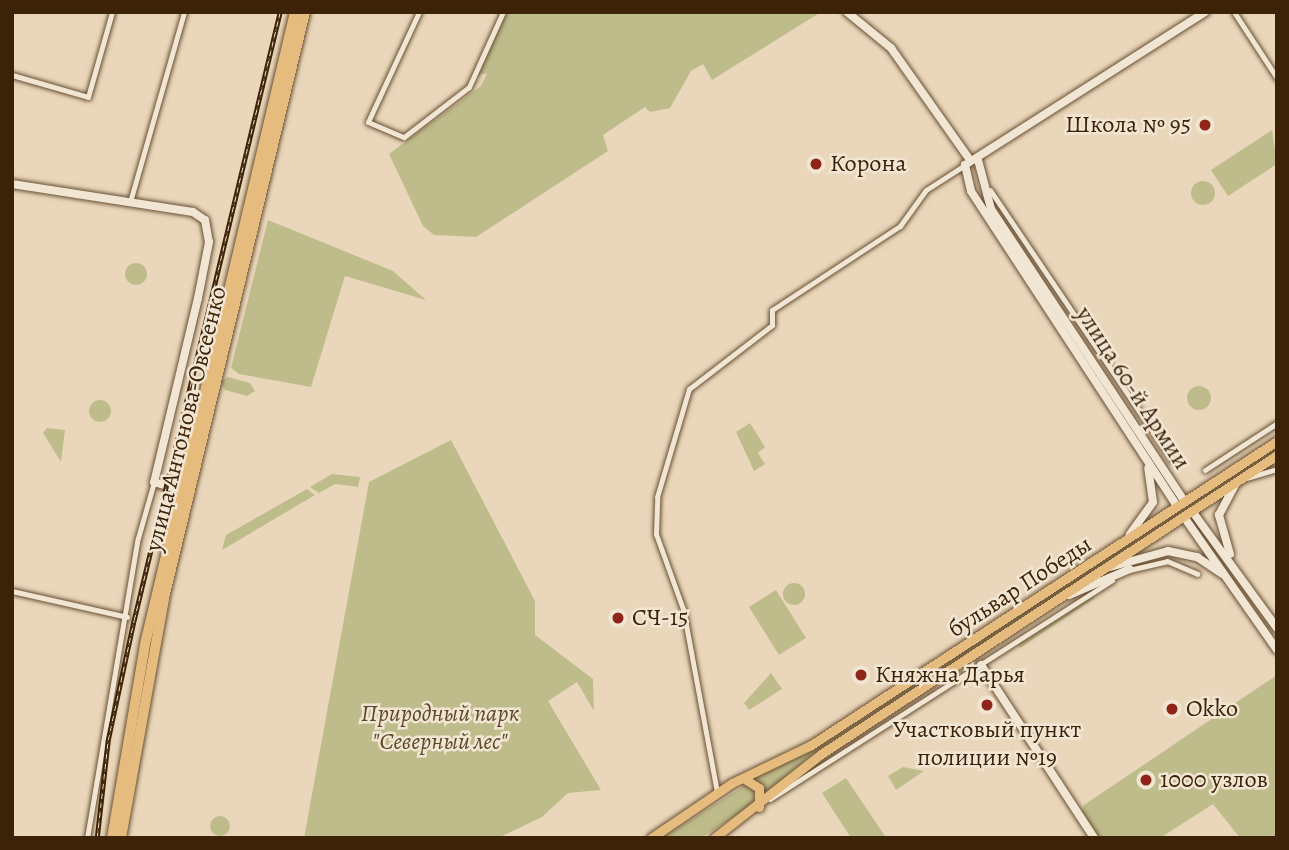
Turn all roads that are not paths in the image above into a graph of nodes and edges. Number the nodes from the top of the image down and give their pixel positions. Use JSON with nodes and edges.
{"nodes":[{"id":1,"x":112,"y":12,"type":"edge"},
{"id":2,"x":184,"y":12,"type":"edge"},
{"id":3,"x":295,"y":12,"type":"edge"},
{"id":4,"x":305,"y":12,"type":"edge"},
{"id":5,"x":419,"y":12,"type":"edge"},
{"id":6,"x":503,"y":12,"type":"edge"},
{"id":7,"x":847,"y":12,"type":"edge"},
{"id":8,"x":1205,"y":12,"type":"edge"},
{"id":9,"x":1234,"y":12,"type":"edge"},
{"id":10,"x":295,"y":36,"type":"junction"},
{"id":11,"x":12,"y":75,"type":"edge"},
{"id":12,"x":1277,"y":78,"type":"edge"},
{"id":13,"x":971,"y":162,"type":"junction"},
{"id":14,"x":12,"y":184,"type":"edge"},
{"id":15,"x":988,"y":190,"type":"junction"},
{"id":16,"x":971,"y":191,"type":"junction"},
{"id":17,"x":130,"y":202,"type":"junction"},
{"id":18,"x":1101,"y":382,"type":"junction"},
{"id":19,"x":1277,"y":423,"type":"edge"},
{"id":20,"x":1277,"y":440,"type":"edge"},
{"id":21,"x":1143,"y":455,"type":"junction"},
{"id":22,"x":1277,"y":455,"type":"edge"},
{"id":23,"x":1172,"y":460,"type":"dead end"},
{"id":24,"x":1277,"y":469,"type":"edge"},
{"id":25,"x":1205,"y":470,"type":"dead end"},
{"id":26,"x":1239,"y":480,"type":"junction"},
{"id":27,"x":153,"y":482,"type":"junction"},
{"id":28,"x":185,"y":492,"type":"junction"},
{"id":29,"x":1181,"y":504,"type":"junction"},
{"id":30,"x":1188,"y":514,"type":"junction"},
{"id":31,"x":1120,"y":544,"type":"junction"},
{"id":32,"x":1130,"y":569,"type":"junction"},
{"id":33,"x":1101,"y":572,"type":"junction"},
{"id":34,"x":1197,"y":573,"type":"dead end"},
{"id":35,"x":1241,"y":576,"type":"junction"},
{"id":36,"x":1230,"y":581,"type":"junction"},
{"id":37,"x":12,"y":591,"type":"edge"},
{"id":38,"x":1063,"y":597,"type":"junction"},
{"id":39,"x":127,"y":617,"type":"junction"},
{"id":40,"x":1277,"y":628,"type":"edge"},
{"id":41,"x":1277,"y":650,"type":"edge"},
{"id":42,"x":981,"y":665,"type":"junction"},
{"id":43,"x":743,"y":778,"type":"junction"},
{"id":44,"x":717,"y":792,"type":"junction"},
{"id":45,"x":769,"y":799,"type":"junction"},
{"id":46,"x":759,"y":807,"type":"junction"},
{"id":47,"x":737,"y":823,"type":"junction"},
{"id":48,"x":663,"y":828,"type":"junction"},
{"id":49,"x":120,"y":836,"type":"edge"},
{"id":50,"x":86,"y":838,"type":"edge"},
{"id":51,"x":651,"y":838,"type":"edge"},
{"id":52,"x":658,"y":838,"type":"edge"},
{"id":53,"x":714,"y":838,"type":"edge"},
{"id":54,"x":726,"y":838,"type":"edge"},
{"id":55,"x":1094,"y":838,"type":"edge"}],
"edges":[{"from":1,"to":11,"type":"street"},
{"from":2,"to":17,"type":"street"},
{"from":3,"to":10,"type":"highway","name":"улица Антонова-Овсеенко"},
{"from":4,"to":10,"type":"highway","name":"улица Антонова-Овсеенко"},
{"from":5,"to":6,"type":"street"},
{"from":7,"to":13,"type":"street","name":"улица 60-й Армии"},
{"from":8,"to":13,"type":"street"},
{"from":9,"to":12,"type":"street"},
{"from":10,"to":28,"type":"highway","name":"улица Антонова-Овсеенко"},
{"from":13,"to":15,"type":"street","name":"улица 60-й Армии"},
{"from":13,"to":16,"type":"street"},
{"from":13,"to":44,"type":"street"},
{"from":14,"to":17,"type":"street"},
{"from":15,"to":16,"type":"street"},
{"from":15,"to":18,"type":"street","name":"улица 60-й Армии"},
{"from":15,"to":23,"type":"street"},
{"from":16,"to":18,"type":"street","name":"улица 60-й Армии"},
{"from":17,"to":27,"type":"street"},
{"from":18,"to":21,"type":"street","name":"улица 60-й Армии"},
{"from":18,"to":29,"type":"street","name":"улица 60-й Армии"},
{"from":19,"to":25,"type":"street"},
{"from":20,"to":29,"type":"main road","name":"бульвар Победы"},
{"from":21,"to":29,"type":"street","name":"улица 60-й Армии"},
{"from":21,"to":31,"type":"street"},
{"from":22,"to":26,"type":"main road","name":"бульвар Победы"},
{"from":24,"to":26,"type":"street"},
{"from":26,"to":30,"type":"main road","name":"бульвар Победы"},
{"from":26,"to":35,"type":"street"},
{"from":27,"to":28,"type":"street"},
{"from":27,"to":39,"type":"street"},
{"from":28,"to":49,"type":"highway","name":"улица Антонова-Овсеенко"},
{"from":29,"to":30,"type":"main road","name":"улица 60-й Армии"},
{"from":29,"to":31,"type":"main road","name":"бульвар Победы"},
{"from":30,"to":33,"type":"main road","name":"бульвар Победы"},
{"from":30,"to":35,"type":"street","name":"улица 60-й Армии"},
{"from":30,"to":36,"type":"street","name":"улица 60-й Армии"},
{"from":31,"to":43,"type":"main road","name":"бульвар Победы"},
{"from":32,"to":34,"type":"street"},
{"from":32,"to":38,"type":"street"},
{"from":32,"to":42,"type":"street"},
{"from":33,"to":36,"type":"street"},
{"from":33,"to":38,"type":"main road","name":"бульвар Победы"},
{"from":35,"to":40,"type":"street","name":"улица 60-й Армии"},
{"from":36,"to":41,"type":"street","name":"улица 60-й Армии"},
{"from":37,"to":39,"type":"street"},
{"from":38,"to":45,"type":"main road","name":"бульвар Победы"},
{"from":39,"to":50,"type":"street"},
{"from":42,"to":45,"type":"street"},
{"from":42,"to":55,"type":"street"},
{"from":43,"to":44,"type":"main road","name":"бульвар Победы"},
{"from":43,"to":46,"type":"main road"},
{"from":44,"to":48,"type":"main road","name":"бульвар Победы"},
{"from":45,"to":46,"type":"main road","name":"бульвар Победы"},
{"from":46,"to":47,"type":"main road","name":"бульвар Победы"},
{"from":47,"to":53,"type":"main road","name":"бульвар Победы"},
{"from":47,"to":54,"type":"street"},
{"from":48,"to":51,"type":"main road","name":"бульвар Победы"},
{"from":48,"to":52,"type":"main road","name":"бульвар Победы"}]}
